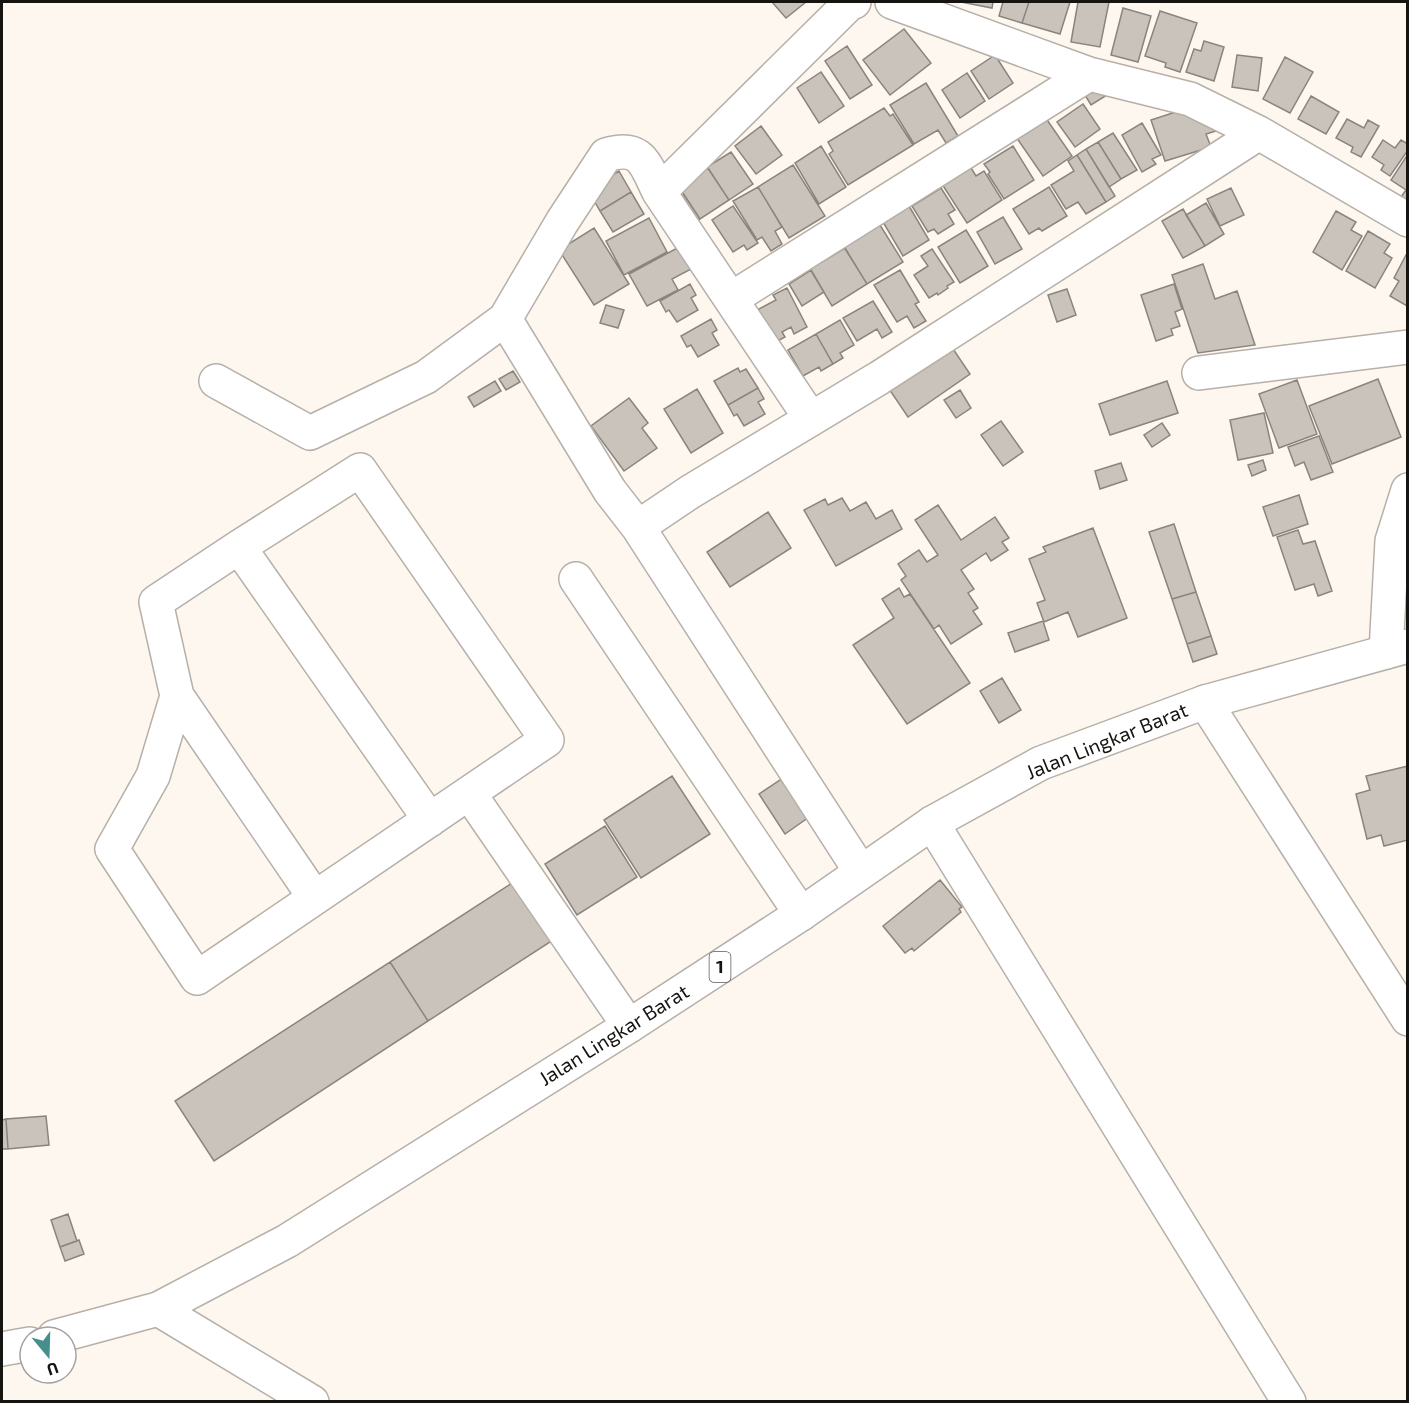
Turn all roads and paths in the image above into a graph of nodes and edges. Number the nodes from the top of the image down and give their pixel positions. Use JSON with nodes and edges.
{"nodes":[{"id":1,"x":854,"y":2,"type":"edge"},
{"id":2,"x":892,"y":2,"type":"edge"},
{"id":3,"x":1089,"y":74,"type":"junction"},
{"id":4,"x":1258,"y":133,"type":"junction"},
{"id":5,"x":659,"y":192,"type":"junction"},
{"id":6,"x":1407,"y":220,"type":"edge"},
{"id":7,"x":731,"y":299,"type":"junction"},
{"id":8,"x":504,"y":319,"type":"junction"},
{"id":9,"x":1407,"y":347,"type":"edge"},
{"id":10,"x":1199,"y":373,"type":"dead end"},
{"id":11,"x":216,"y":381,"type":"dead end"},
{"id":12,"x":811,"y":419,"type":"junction"},
{"id":13,"x":1407,"y":490,"type":"edge"},
{"id":14,"x":638,"y":527,"type":"junction"},
{"id":15,"x":239,"y":547,"type":"junction"},
{"id":16,"x":576,"y":579,"type":"dead end"},
{"id":17,"x":1397,"y":649,"type":"edge"},
{"id":18,"x":177,"y":696,"type":"junction"},
{"id":19,"x":1205,"y":702,"type":"junction"},
{"id":20,"x":469,"y":793,"type":"junction"},
{"id":21,"x":430,"y":820,"type":"junction"},
{"id":22,"x":932,"y":823,"type":"junction"},
{"id":23,"x":861,"y":872,"type":"junction"},
{"id":24,"x":315,"y":898,"type":"junction"},
{"id":25,"x":801,"y":915,"type":"junction"},
{"id":26,"x":1407,"y":1019,"type":"edge"},
{"id":27,"x":629,"y":1026,"type":"junction"},
{"id":28,"x":158,"y":1309,"type":"junction"},
{"id":29,"x":78,"y":1331,"type":"edge"},
{"id":30,"x":18,"y":1346,"type":"edge"},
{"id":31,"x":2,"y":1349,"type":"edge"},
{"id":32,"x":312,"y":1401,"type":"edge"},
{"id":33,"x":1289,"y":1401,"type":"edge"}],
"edges":[{"from":1,"to":5,"type":"main road"},
{"from":2,"to":3,"type":"main road"},
{"from":3,"to":4,"type":"main road"},
{"from":3,"to":7,"type":"main road"},
{"from":4,"to":6,"type":"main road"},
{"from":4,"to":12,"type":"main road"},
{"from":5,"to":7,"type":"main road"},
{"from":5,"to":8,"type":"main road"},
{"from":7,"to":12,"type":"main road"},
{"from":8,"to":11,"type":"main road"},
{"from":8,"to":14,"type":"main road"},
{"from":9,"to":10,"type":"main road"},
{"from":12,"to":14,"type":"main road"},
{"from":13,"to":17,"type":"main road"},
{"from":14,"to":23,"type":"main road"},
{"from":15,"to":18,"type":"main road"},
{"from":15,"to":20,"type":"main road"},
{"from":15,"to":21,"type":"main road"},
{"from":16,"to":25,"type":"main road"},
{"from":17,"to":19,"type":"main road","name":"Jalan Lingkar Barat","number":"1"},
{"from":18,"to":24,"type":"main road"},
{"from":18,"to":24,"type":"main road"},
{"from":19,"to":22,"type":"main road","name":"Jalan Lingkar Barat","number":"1"},
{"from":19,"to":26,"type":"main road"},
{"from":20,"to":21,"type":"main road"},
{"from":20,"to":27,"type":"main road"},
{"from":21,"to":24,"type":"main road"},
{"from":22,"to":23,"type":"main road","name":"Jalan Lingkar Barat","number":"1"},
{"from":22,"to":33,"type":"main road"},
{"from":23,"to":25,"type":"main road","name":"Jalan Lingkar Barat","number":"1"},
{"from":25,"to":27,"type":"main road","name":"Jalan Lingkar Barat","number":"1"},
{"from":27,"to":28,"type":"main road","name":"Jalan Lingkar Barat","number":"1"},
{"from":28,"to":29,"type":"main road","name":"Jalan Lingkar Barat","number":"1"},
{"from":28,"to":32,"type":"main road"},
{"from":30,"to":31,"type":"main road"}]}
